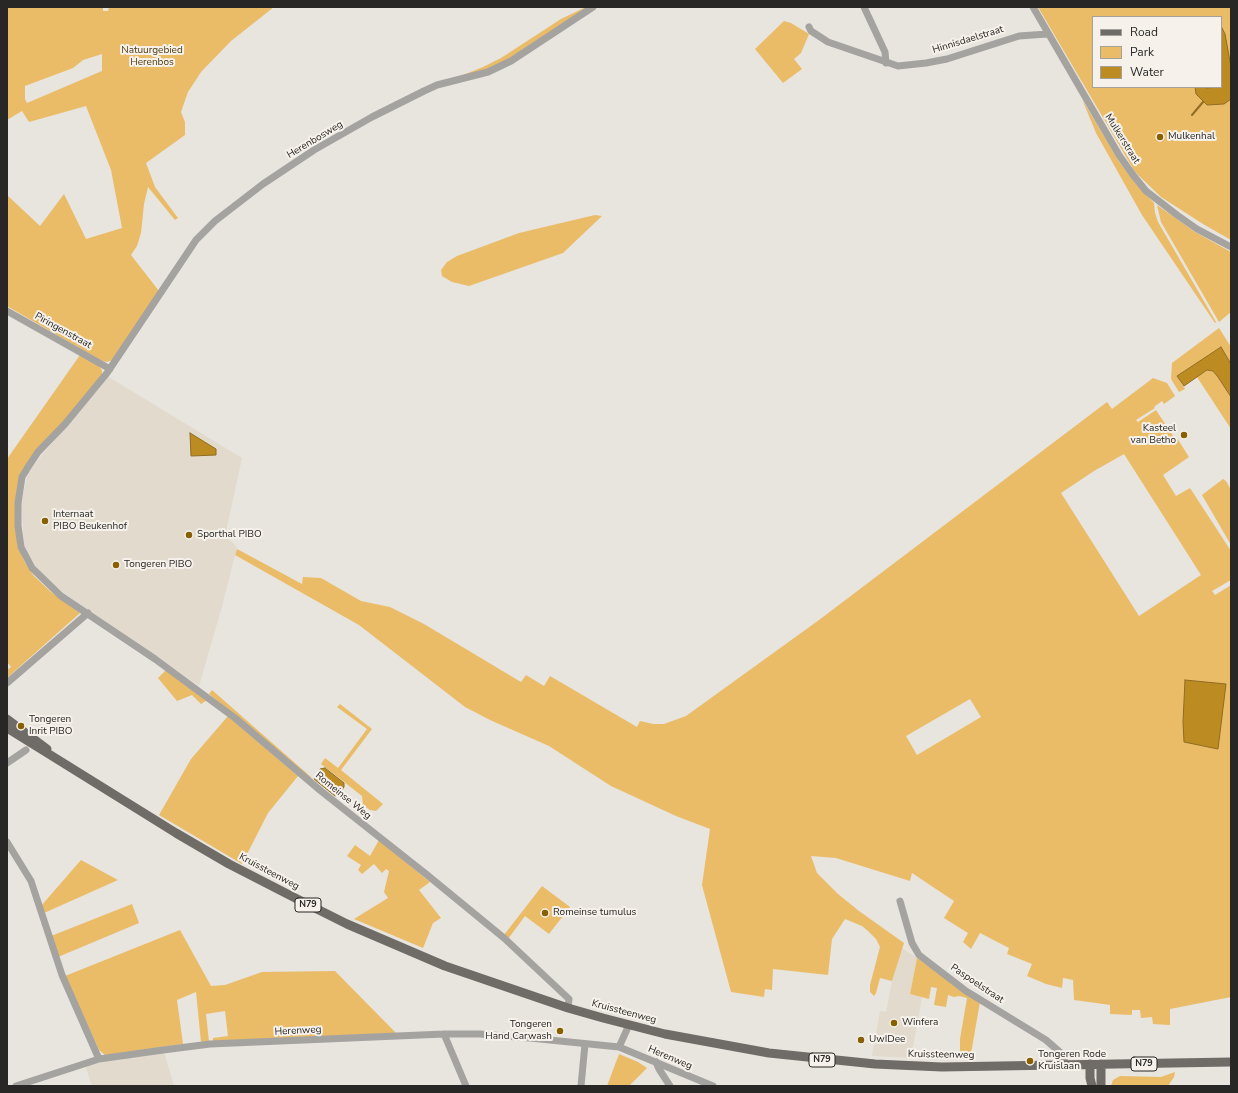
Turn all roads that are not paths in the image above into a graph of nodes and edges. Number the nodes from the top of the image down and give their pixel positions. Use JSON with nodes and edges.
{"nodes":[{"id":1,"x":593,"y":7,"type":"edge"},
{"id":2,"x":864,"y":7,"type":"edge"},
{"id":3,"x":1033,"y":7,"type":"edge"},
{"id":4,"x":809,"y":27,"type":"dead end"},
{"id":5,"x":1047,"y":34,"type":"junction"},
{"id":6,"x":886,"y":63,"type":"junction"},
{"id":7,"x":1231,"y":247,"type":"edge"},
{"id":8,"x":7,"y":311,"type":"edge"},
{"id":9,"x":110,"y":369,"type":"junction"},
{"id":10,"x":88,"y":613,"type":"junction"},
{"id":11,"x":7,"y":683,"type":"edge"},
{"id":12,"x":7,"y":719,"type":"edge"},
{"id":13,"x":7,"y":728,"type":"edge"},
{"id":14,"x":26,"y":750,"type":"dead end"},
{"id":15,"x":7,"y":763,"type":"edge"},
{"id":16,"x":66,"y":765,"type":"junction"},
{"id":17,"x":7,"y":842,"type":"edge"},
{"id":18,"x":900,"y":901,"type":"dead end"},
{"id":19,"x":568,"y":1008,"type":"junction"},
{"id":20,"x":629,"y":1025,"type":"junction"},
{"id":21,"x":444,"y":1034,"type":"junction"},
{"id":22,"x":585,"y":1044,"type":"junction"},
{"id":23,"x":619,"y":1048,"type":"junction"},
{"id":24,"x":99,"y":1059,"type":"junction"},
{"id":25,"x":656,"y":1062,"type":"junction"},
{"id":26,"x":1231,"y":1062,"type":"edge"},
{"id":27,"x":1090,"y":1064,"type":"junction"},
{"id":28,"x":1101,"y":1064,"type":"junction"},
{"id":29,"x":1066,"y":1065,"type":"junction"},
{"id":30,"x":16,"y":1086,"type":"edge"},
{"id":31,"x":466,"y":1086,"type":"edge"},
{"id":32,"x":581,"y":1086,"type":"edge"},
{"id":33,"x":670,"y":1086,"type":"edge"},
{"id":34,"x":713,"y":1086,"type":"edge"},
{"id":35,"x":1092,"y":1086,"type":"edge"},
{"id":36,"x":1101,"y":1086,"type":"edge"}],
"edges":[{"from":1,"to":9,"type":"street","name":"Herenbosweg"},
{"from":2,"to":6,"type":"street"},
{"from":3,"to":5,"type":"street","name":"Mulkerstraat"},
{"from":4,"to":6,"type":"street","name":"Hinnisdaelstraat"},
{"from":5,"to":6,"type":"street","name":"Hinnisdaelstraat"},
{"from":5,"to":7,"type":"street","name":"Mulkerstraat"},
{"from":8,"to":9,"type":"street","name":"Piringenstraat"},
{"from":9,"to":10,"type":"street","name":"Herenbosweg"},
{"from":10,"to":11,"type":"street"},
{"from":10,"to":19,"type":"street","name":"Romeinse Weg"},
{"from":12,"to":16,"type":"main road","name":"Kruissteenweg","number":"N79"},
{"from":13,"to":16,"type":"main road","name":"Kruissteenweg","number":"N79"},
{"from":14,"to":15,"type":"street"},
{"from":16,"to":19,"type":"main road","name":"Kruissteenweg","number":"N79"},
{"from":17,"to":24,"type":"street"},
{"from":18,"to":29,"type":"street","name":"Paspoelstraat"},
{"from":19,"to":20,"type":"main road","name":"Kruissteenweg","number":"N79"},
{"from":20,"to":23,"type":"street"},
{"from":20,"to":29,"type":"main road","name":"Kruissteenweg","number":"N79"},
{"from":21,"to":22,"type":"street","name":"Herenweg"},
{"from":21,"to":24,"type":"street","name":"Herenweg"},
{"from":21,"to":31,"type":"street"},
{"from":22,"to":23,"type":"street","name":"Herenweg"},
{"from":22,"to":32,"type":"street"},
{"from":23,"to":25,"type":"street","name":"Herenweg"},
{"from":24,"to":30,"type":"street","name":"Herenweg"},
{"from":25,"to":33,"type":"street"},
{"from":25,"to":34,"type":"street","name":"Herenweg"},
{"from":26,"to":28,"type":"main road","name":"Kruissteenweg","number":"N79"},
{"from":27,"to":28,"type":"main road","name":"Kruissteenweg","number":"N79"},
{"from":27,"to":29,"type":"main road","name":"Kruissteenweg","number":"N79"},
{"from":27,"to":35,"type":"main road"},
{"from":28,"to":36,"type":"main road"}]}
